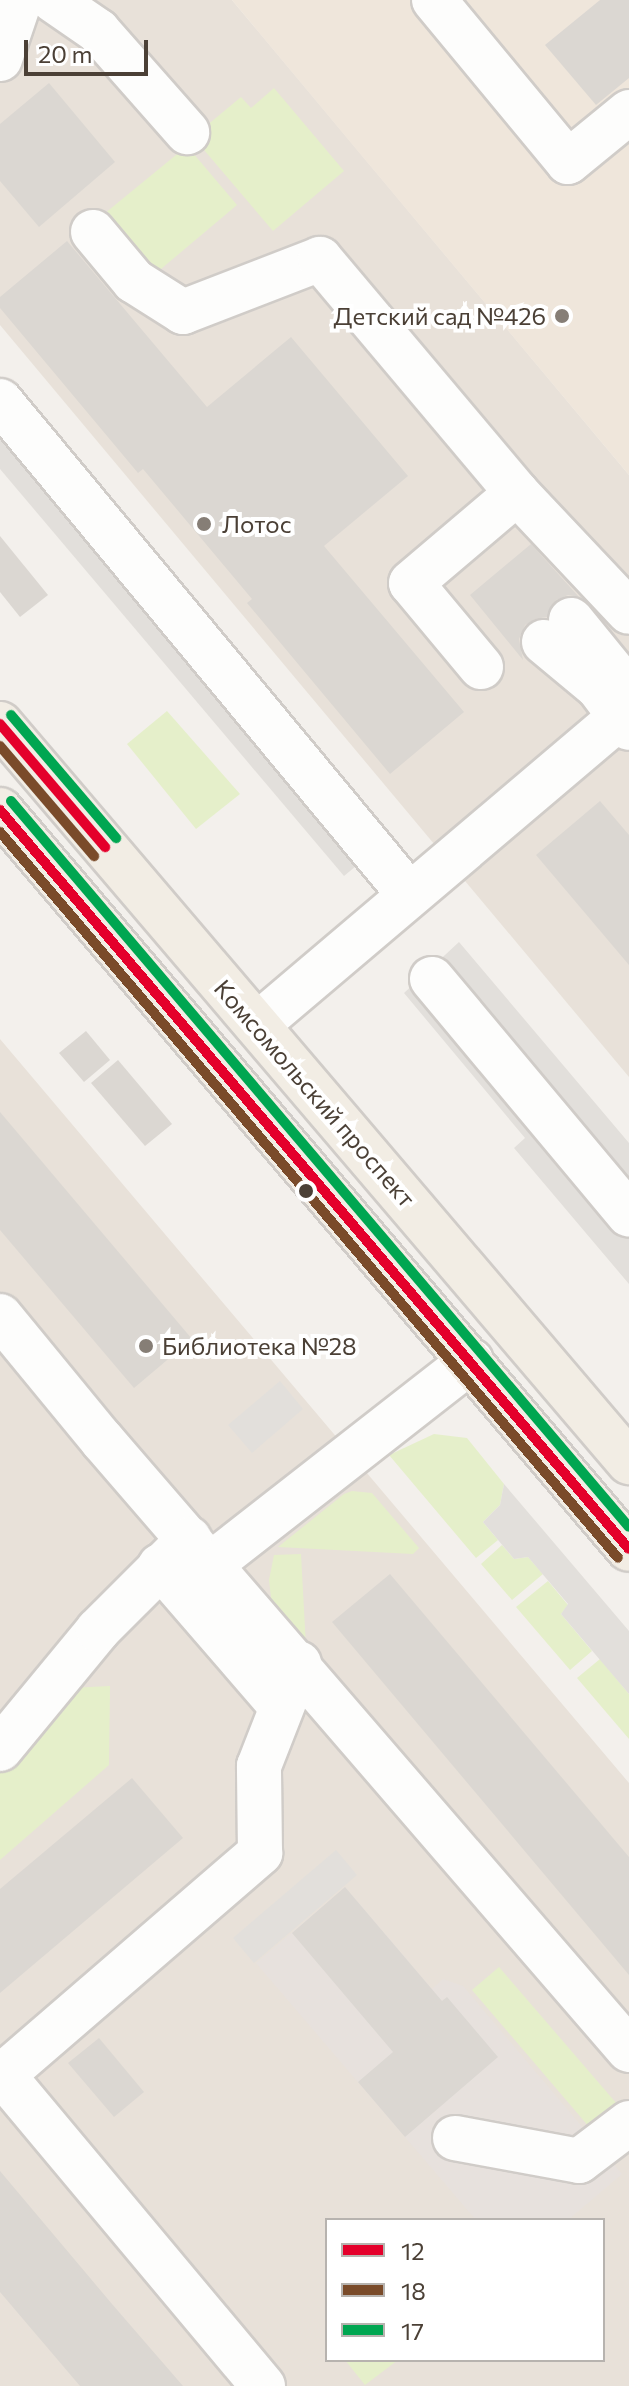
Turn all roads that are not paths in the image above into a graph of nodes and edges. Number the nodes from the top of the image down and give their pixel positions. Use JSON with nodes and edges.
{"nodes":[{"id":1,"x":20,"y":0,"type":"edge"},
{"id":2,"x":434,"y":0,"type":"edge"},
{"id":3,"x":78,"y":6,"type":"edge"},
{"id":4,"x":0,"y":59,"type":"edge"},
{"id":5,"x":629,"y":112,"type":"edge"},
{"id":6,"x":187,"y":132,"type":"dead end"},
{"id":7,"x":93,"y":232,"type":"dead end"},
{"id":8,"x":0,"y":401,"type":"edge"},
{"id":9,"x":517,"y":493,"type":"junction"},
{"id":10,"x":629,"y":612,"type":"edge"},
{"id":11,"x":558,"y":631,"type":"dead end"},
{"id":12,"x":481,"y":667,"type":"dead end"},
{"id":13,"x":627,"y":711,"type":"edge"},
{"id":14,"x":0,"y":724,"type":"edge"},
{"id":15,"x":0,"y":751,"type":"edge"},
{"id":16,"x":50,"y":782,"type":"junction"},
{"id":17,"x":0,"y":810,"type":"edge"},
{"id":18,"x":409,"y":894,"type":"junction"},
{"id":19,"x":432,"y":979,"type":"dead end"},
{"id":20,"x":257,"y":1025,"type":"junction"},
{"id":21,"x":215,"y":1061,"type":"junction"},
{"id":22,"x":629,"y":1215,"type":"edge"},
{"id":23,"x":415,"y":1293,"type":"junction"},
{"id":24,"x":0,"y":1316,"type":"edge"},
{"id":25,"x":471,"y":1361,"type":"junction"},
{"id":26,"x":629,"y":1462,"type":"edge"},
{"id":27,"x":629,"y":1515,"type":"edge"},
{"id":28,"x":629,"y":1549,"type":"edge"},
{"id":29,"x":186,"y":1556,"type":"junction"},
{"id":30,"x":299,"y":1664,"type":"junction"},
{"id":31,"x":280,"y":1705,"type":"junction"},
{"id":32,"x":0,"y":1749,"type":"edge"},
{"id":33,"x":629,"y":2050,"type":"edge"},
{"id":34,"x":629,"y":2123,"type":"edge"},
{"id":35,"x":455,"y":2138,"type":"dead end"},
{"id":36,"x":263,"y":2386,"type":"edge"}],
"edges":[{"from":1,"to":4,"type":"lane"},
{"from":2,"to":5,"type":"lane"},
{"from":3,"to":6,"type":"lane"},
{"from":7,"to":9,"type":"lane"},
{"from":8,"to":18,"type":"lane"},
{"from":9,"to":10,"type":"lane"},
{"from":9,"to":12,"type":"lane"},
{"from":11,"to":13,"type":"lane"},
{"from":13,"to":18,"type":"lane"},
{"from":14,"to":16,"type":"main road","name":"Комсомольский проспект"},
{"from":15,"to":16,"type":"main road"},
{"from":16,"to":20,"type":"main road","name":"Комсомольский проспект"},
{"from":17,"to":21,"type":"main road"},
{"from":18,"to":20,"type":"lane"},
{"from":19,"to":22,"type":"lane"},
{"from":20,"to":21,"type":"main road"},
{"from":20,"to":26,"type":"main road","name":"Комсомольский проспект"},
{"from":21,"to":23,"type":"main road"},
{"from":23,"to":25,"type":"main road"},
{"from":23,"to":27,"type":"main road"},
{"from":24,"to":29,"type":"lane"},
{"from":25,"to":28,"type":"main road"},
{"from":25,"to":29,"type":"lane"},
{"from":29,"to":30,"type":"lane"},
{"from":29,"to":31,"type":"lane"},
{"from":29,"to":32,"type":"lane"},
{"from":30,"to":31,"type":"lane"},
{"from":30,"to":33,"type":"lane"},
{"from":31,"to":36,"type":"lane"},
{"from":34,"to":35,"type":"lane"}]}
